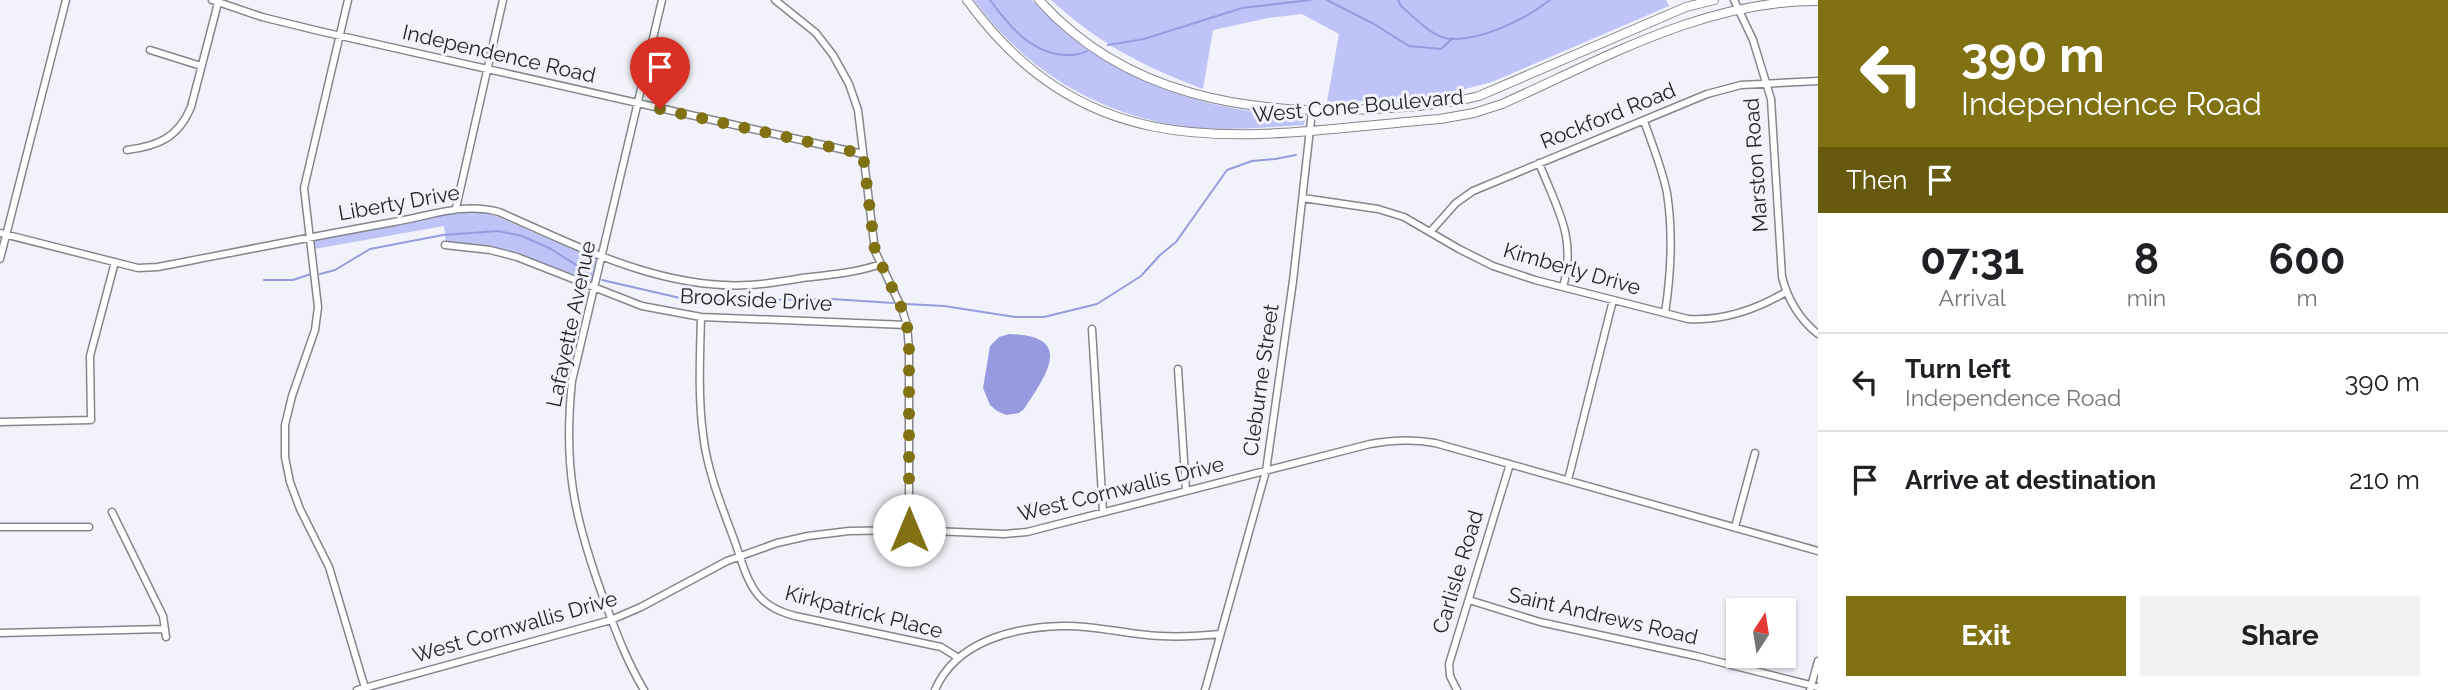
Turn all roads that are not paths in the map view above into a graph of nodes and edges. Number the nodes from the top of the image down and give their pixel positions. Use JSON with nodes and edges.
{"nodes":[{"id":1,"x":66,"y":0,"type":"edge"},
{"id":2,"x":348,"y":0,"type":"edge"},
{"id":3,"x":503,"y":0,"type":"edge"},
{"id":4,"x":662,"y":0,"type":"edge"},
{"id":5,"x":775,"y":0,"type":"edge"},
{"id":6,"x":967,"y":0,"type":"edge"},
{"id":7,"x":1039,"y":0,"type":"edge"},
{"id":8,"x":1714,"y":0,"type":"edge"},
{"id":9,"x":215,"y":1,"type":"edge"},
{"id":10,"x":1818,"y":1,"type":"edge"},
{"id":11,"x":1735,"y":4,"type":"edge"},
{"id":12,"x":339,"y":36,"type":"junction"},
{"id":13,"x":150,"y":50,"type":"dead end"},
{"id":14,"x":201,"y":66,"type":"junction"},
{"id":15,"x":487,"y":70,"type":"junction"},
{"id":16,"x":1818,"y":81,"type":"edge"},
{"id":17,"x":1767,"y":82,"type":"junction"},
{"id":18,"x":638,"y":104,"type":"junction"},
{"id":19,"x":1312,"y":111,"type":"junction"},
{"id":20,"x":1644,"y":121,"type":"junction"},
{"id":21,"x":1310,"y":130,"type":"junction"},
{"id":22,"x":127,"y":150,"type":"dead end"},
{"id":23,"x":863,"y":154,"type":"junction"},
{"id":24,"x":1539,"y":163,"type":"junction"},
{"id":25,"x":1303,"y":198,"type":"junction"},
{"id":26,"x":456,"y":208,"type":"junction"},
{"id":27,"x":1431,"y":231,"type":"junction"},
{"id":28,"x":3,"y":234,"type":"edge"},
{"id":29,"x":309,"y":237,"type":"junction"},
{"id":30,"x":445,"y":245,"type":"dead end"},
{"id":31,"x":603,"y":257,"type":"junction"},
{"id":32,"x":0,"y":259,"type":"edge"},
{"id":33,"x":115,"y":262,"type":"junction"},
{"id":34,"x":881,"y":264,"type":"junction"},
{"id":35,"x":1563,"y":287,"type":"junction"},
{"id":36,"x":595,"y":288,"type":"junction"},
{"id":37,"x":1786,"y":292,"type":"junction"},
{"id":38,"x":1613,"y":300,"type":"junction"},
{"id":39,"x":1665,"y":313,"type":"junction"},
{"id":40,"x":701,"y":317,"type":"junction"},
{"id":41,"x":907,"y":325,"type":"junction"},
{"id":42,"x":1092,"y":329,"type":"dead end"},
{"id":43,"x":1818,"y":334,"type":"edge"},
{"id":44,"x":1178,"y":369,"type":"dead end"},
{"id":45,"x":0,"y":422,"type":"edge"},
{"id":46,"x":1755,"y":453,"type":"dead end"},
{"id":47,"x":1510,"y":464,"type":"junction"},
{"id":48,"x":1266,"y":471,"type":"junction"},
{"id":49,"x":1568,"y":480,"type":"junction"},
{"id":50,"x":1186,"y":491,"type":"junction"},
{"id":51,"x":1103,"y":512,"type":"junction"},
{"id":52,"x":112,"y":513,"type":"dead end"},
{"id":53,"x":0,"y":527,"type":"edge"},
{"id":54,"x":89,"y":527,"type":"dead end"},
{"id":55,"x":1735,"y":527,"type":"junction"},
{"id":56,"x":909,"y":530,"type":"junction"},
{"id":57,"x":1818,"y":551,"type":"edge"},
{"id":58,"x":740,"y":556,"type":"junction"},
{"id":59,"x":1468,"y":600,"type":"junction"},
{"id":60,"x":611,"y":620,"type":"junction"},
{"id":61,"x":164,"y":629,"type":"junction"},
{"id":62,"x":0,"y":633,"type":"edge"},
{"id":63,"x":1220,"y":634,"type":"junction"},
{"id":64,"x":166,"y":637,"type":"dead end"},
{"id":65,"x":957,"y":657,"type":"junction"},
{"id":66,"x":1818,"y":661,"type":"edge"},
{"id":67,"x":1813,"y":687,"type":"edge"},
{"id":68,"x":365,"y":688,"type":"junction"},
{"id":69,"x":357,"y":690,"type":"edge"},
{"id":70,"x":644,"y":690,"type":"edge"},
{"id":71,"x":935,"y":690,"type":"edge"},
{"id":72,"x":1205,"y":690,"type":"edge"},
{"id":73,"x":1457,"y":690,"type":"edge"}],
"edges":[{"from":1,"to":28,"type":"street"},
{"from":2,"to":12,"type":"street"},
{"from":3,"to":15,"type":"street"},
{"from":4,"to":18,"type":"street","name":"Lafayette Avenue"},
{"from":5,"to":23,"type":"street"},
{"from":6,"to":21,"type":"main road","name":"West Cone Boulevard"},
{"from":7,"to":19,"type":"main road","name":"West Cone Boulevard"},
{"from":8,"to":19,"type":"main road","name":"West Cone Boulevard"},
{"from":9,"to":12,"type":"street","name":"Independence Road"},
{"from":9,"to":14,"type":"street"},
{"from":10,"to":11,"type":"main road","name":"West Cone Boulevard"},
{"from":11,"to":17,"type":"street","name":"Marston Road"},
{"from":11,"to":21,"type":"main road","name":"West Cone Boulevard"},
{"from":12,"to":15,"type":"street","name":"Independence Road"},
{"from":12,"to":29,"type":"street"},
{"from":13,"to":14,"type":"street"},
{"from":14,"to":22,"type":"street"},
{"from":15,"to":18,"type":"street","name":"Independence Road"},
{"from":15,"to":26,"type":"street"},
{"from":16,"to":17,"type":"street","name":"Rockford Road"},
{"from":17,"to":20,"type":"street","name":"Rockford Road"},
{"from":17,"to":37,"type":"street","name":"Marston Road"},
{"from":18,"to":23,"type":"street","name":"Independence Road"},
{"from":18,"to":31,"type":"street","name":"Lafayette Avenue"},
{"from":19,"to":21,"type":"street","name":"Cleburne Street"},
{"from":20,"to":24,"type":"street","name":"Rockford Road"},
{"from":20,"to":39,"type":"street"},
{"from":21,"to":25,"type":"street","name":"Cleburne Street"},
{"from":23,"to":34,"type":"street"},
{"from":24,"to":27,"type":"street","name":"Rockford Road"},
{"from":24,"to":35,"type":"street"},
{"from":25,"to":27,"type":"street","name":"Kimberly Drive"},
{"from":25,"to":48,"type":"street","name":"Cleburne Street"},
{"from":26,"to":29,"type":"street","name":"Liberty Drive"},
{"from":26,"to":31,"type":"street","name":"Liberty Drive"},
{"from":27,"to":35,"type":"street","name":"Kimberly Drive"},
{"from":28,"to":32,"type":"street"},
{"from":28,"to":33,"type":"street","name":"Liberty Drive"},
{"from":29,"to":33,"type":"street","name":"Liberty Drive"},
{"from":29,"to":68,"type":"street"},
{"from":30,"to":36,"type":"street","name":"Brookside Drive"},
{"from":31,"to":34,"type":"street","name":"Liberty Drive"},
{"from":31,"to":36,"type":"street","name":"Lafayette Avenue"},
{"from":33,"to":45,"type":"street"},
{"from":34,"to":41,"type":"street"},
{"from":35,"to":38,"type":"street","name":"Kimberly Drive"},
{"from":36,"to":40,"type":"street","name":"Brookside Drive"},
{"from":36,"to":60,"type":"street","name":"Lafayette Avenue"},
{"from":37,"to":39,"type":"street","name":"Kimberly Drive"},
{"from":37,"to":43,"type":"street"},
{"from":38,"to":39,"type":"street","name":"Kimberly Drive"},
{"from":38,"to":49,"type":"street"},
{"from":40,"to":41,"type":"street","name":"Brookside Drive"},
{"from":40,"to":58,"type":"street","name":"Kirkpatrick Place"},
{"from":41,"to":56,"type":"street"},
{"from":42,"to":51,"type":"street"},
{"from":44,"to":50,"type":"street"},
{"from":46,"to":55,"type":"street"},
{"from":47,"to":48,"type":"street","name":"West Cornwallis Drive"},
{"from":47,"to":49,"type":"street","name":"West Cornwallis Drive"},
{"from":47,"to":59,"type":"street","name":"Carlisle Road"},
{"from":48,"to":50,"type":"street","name":"West Cornwallis Drive"},
{"from":48,"to":63,"type":"street","name":"Cleburne Street"},
{"from":49,"to":55,"type":"street","name":"West Cornwallis Drive"},
{"from":50,"to":51,"type":"street","name":"West Cornwallis Drive"},
{"from":51,"to":56,"type":"street","name":"West Cornwallis Drive"},
{"from":52,"to":61,"type":"street"},
{"from":53,"to":54,"type":"street"},
{"from":55,"to":57,"type":"street","name":"West Cornwallis Drive"},
{"from":56,"to":58,"type":"street","name":"West Cornwallis Drive"},
{"from":58,"to":60,"type":"street","name":"West Cornwallis Drive"},
{"from":58,"to":65,"type":"street","name":"Kirkpatrick Place"},
{"from":59,"to":67,"type":"street","name":"Saint Andrews Road"},
{"from":59,"to":73,"type":"street","name":"Carlisle Road"},
{"from":60,"to":68,"type":"street","name":"West Cornwallis Drive"},
{"from":60,"to":70,"type":"street","name":"Lafayette Avenue"},
{"from":61,"to":62,"type":"street"},
{"from":61,"to":64,"type":"street"},
{"from":63,"to":65,"type":"street"},
{"from":63,"to":72,"type":"street","name":"Cleburne Street"},
{"from":65,"to":71,"type":"street"},
{"from":66,"to":67,"type":"street"},
{"from":68,"to":69,"type":"street","name":"West Cornwallis Drive"}]}
